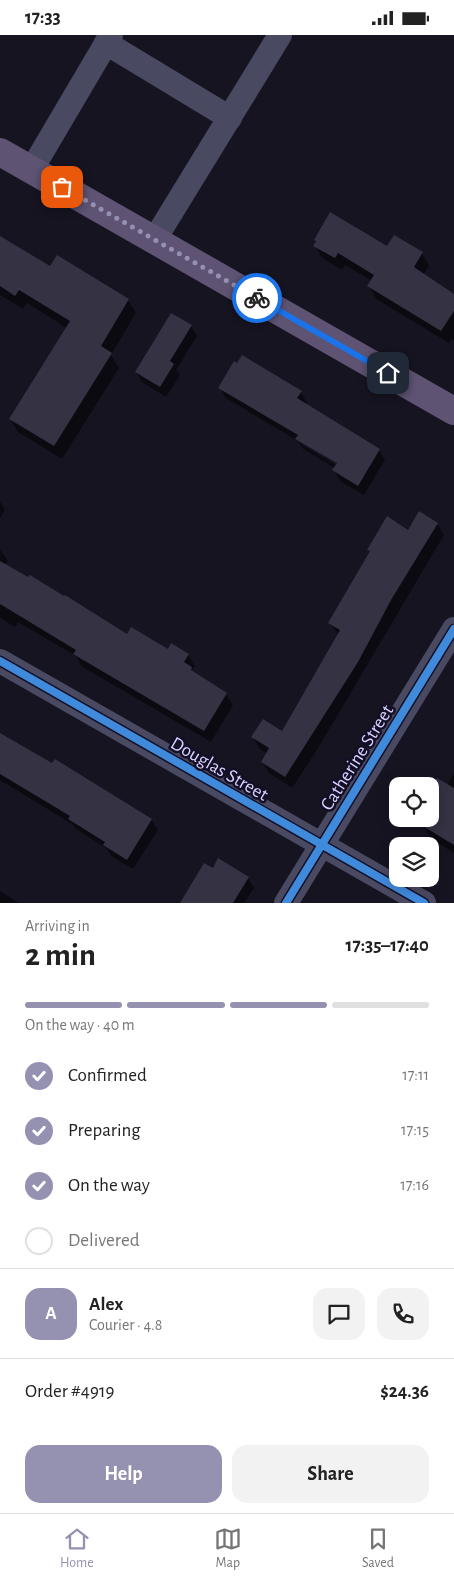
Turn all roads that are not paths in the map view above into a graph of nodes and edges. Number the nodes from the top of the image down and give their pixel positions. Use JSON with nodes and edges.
{"nodes":[{"id":1,"x":280,"y":35,"type":"edge"},
{"id":2,"x":109,"y":39,"type":"edge"},
{"id":3,"x":230,"y":118,"type":"junction"},
{"id":4,"x":0,"y":152,"type":"edge"},
{"id":5,"x":32,"y":169,"type":"junction"},
{"id":6,"x":155,"y":239,"type":"junction"},
{"id":7,"x":454,"y":411,"type":"edge"},
{"id":8,"x":454,"y":629,"type":"edge"},
{"id":9,"x":0,"y":661,"type":"edge"},
{"id":10,"x":321,"y":845,"type":"junction"},
{"id":11,"x":286,"y":903,"type":"edge"},
{"id":12,"x":424,"y":903,"type":"edge"}],
"edges":[{"from":1,"to":3,"type":"street"},
{"from":2,"to":3,"type":"street"},
{"from":2,"to":5,"type":"street"},
{"from":3,"to":6,"type":"street"},
{"from":4,"to":5,"type":"main road"},
{"from":5,"to":6,"type":"main road"},
{"from":6,"to":7,"type":"main road"},
{"from":8,"to":10,"type":"street","name":"Catherine Street"},
{"from":9,"to":10,"type":"street","name":"Douglas Street"},
{"from":10,"to":11,"type":"street","name":"Catherine Street"},
{"from":10,"to":12,"type":"street","name":"Douglas Street"}]}
